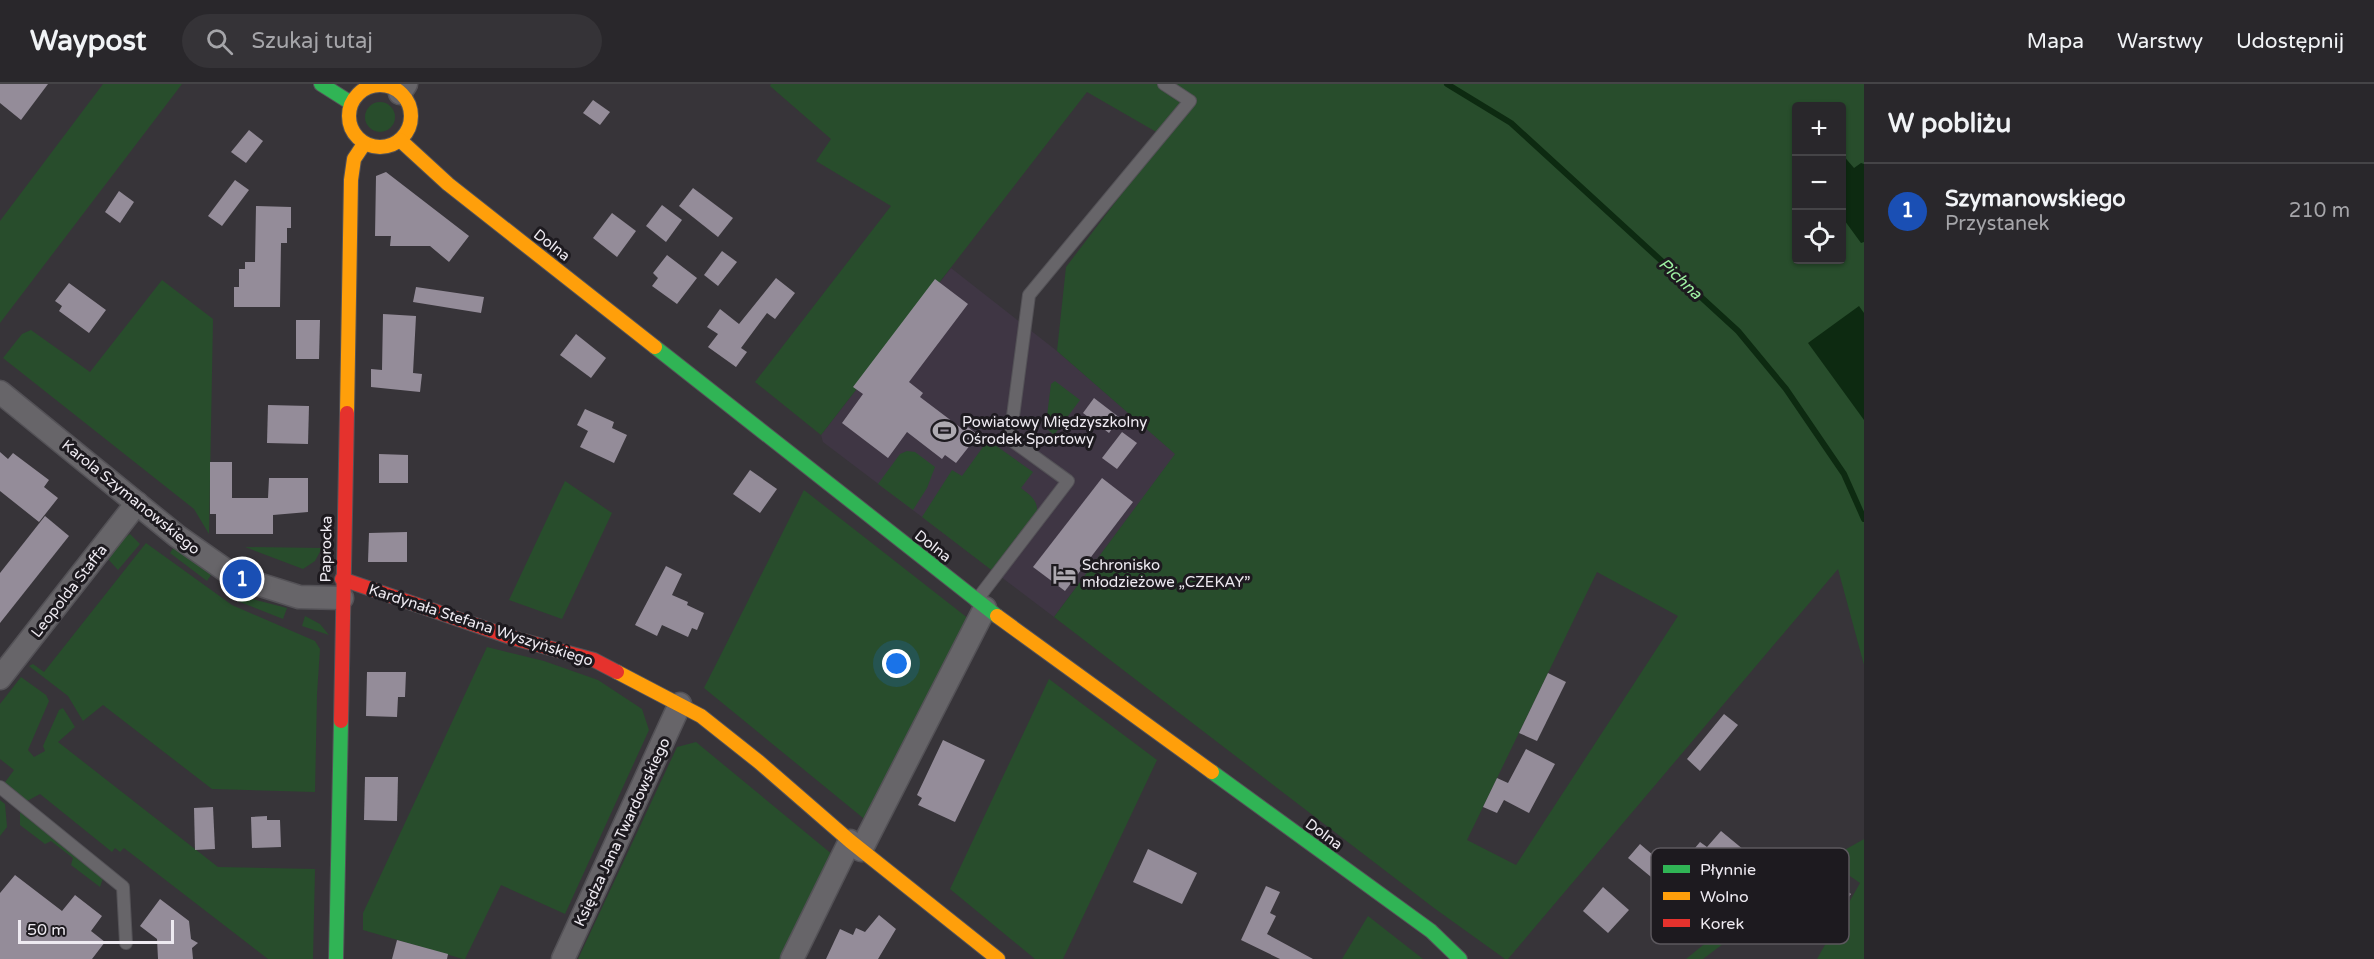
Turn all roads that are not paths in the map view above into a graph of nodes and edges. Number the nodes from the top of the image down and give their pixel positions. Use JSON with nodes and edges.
{"nodes":[{"id":1,"x":321,"y":84,"type":"edge"},
{"id":2,"x":1164,"y":84,"type":"edge"},
{"id":3,"x":403,"y":88,"type":"edge"},
{"id":4,"x":351,"y":103,"type":"junction"},
{"id":5,"x":400,"y":140,"type":"junction"},
{"id":6,"x":364,"y":144,"type":"junction"},
{"id":7,"x":0,"y":392,"type":"edge"},
{"id":8,"x":137,"y":503,"type":"junction"},
{"id":9,"x":342,"y":589,"type":"junction"},
{"id":10,"x":980,"y":605,"type":"junction"},
{"id":11,"x":0,"y":678,"type":"edge"},
{"id":12,"x":680,"y":704,"type":"junction"},
{"id":13,"x":0,"y":787,"type":"edge"},
{"id":14,"x":856,"y":845,"type":"junction"},
{"id":15,"x":126,"y":943,"type":"dead end"},
{"id":16,"x":336,"y":959,"type":"edge"},
{"id":17,"x":563,"y":959,"type":"edge"},
{"id":18,"x":792,"y":959,"type":"edge"},
{"id":19,"x":998,"y":959,"type":"edge"},
{"id":20,"x":1460,"y":959,"type":"edge"}],
"edges":[{"from":1,"to":4,"type":"street"},
{"from":2,"to":10,"type":"lane"},
{"from":3,"to":4,"type":"street"},
{"from":3,"to":5,"type":"street"},
{"from":4,"to":6,"type":"street"},
{"from":5,"to":6,"type":"street"},
{"from":5,"to":10,"type":"street","name":"Dolna"},
{"from":6,"to":9,"type":"street","name":"Paprocka"},
{"from":7,"to":8,"type":"street","name":"Karola Szymanowskiego"},
{"from":8,"to":9,"type":"street","name":"Karola Szymanowskiego"},
{"from":8,"to":11,"type":"street","name":"Leopolda Staffa"},
{"from":9,"to":12,"type":"street","name":"Kardynała Stefana Wyszyńskiego"},
{"from":9,"to":16,"type":"street","name":"Paprocka"},
{"from":10,"to":14,"type":"street"},
{"from":10,"to":20,"type":"street","name":"Dolna"},
{"from":12,"to":14,"type":"street","name":"Kardynała Stefana Wyszyńskiego"},
{"from":12,"to":17,"type":"street","name":"Księdza Jana Twardowskiego"},
{"from":13,"to":15,"type":"lane"},
{"from":14,"to":18,"type":"street"},
{"from":14,"to":19,"type":"street","name":"Kardynała Stefana Wyszyńskiego"}]}
